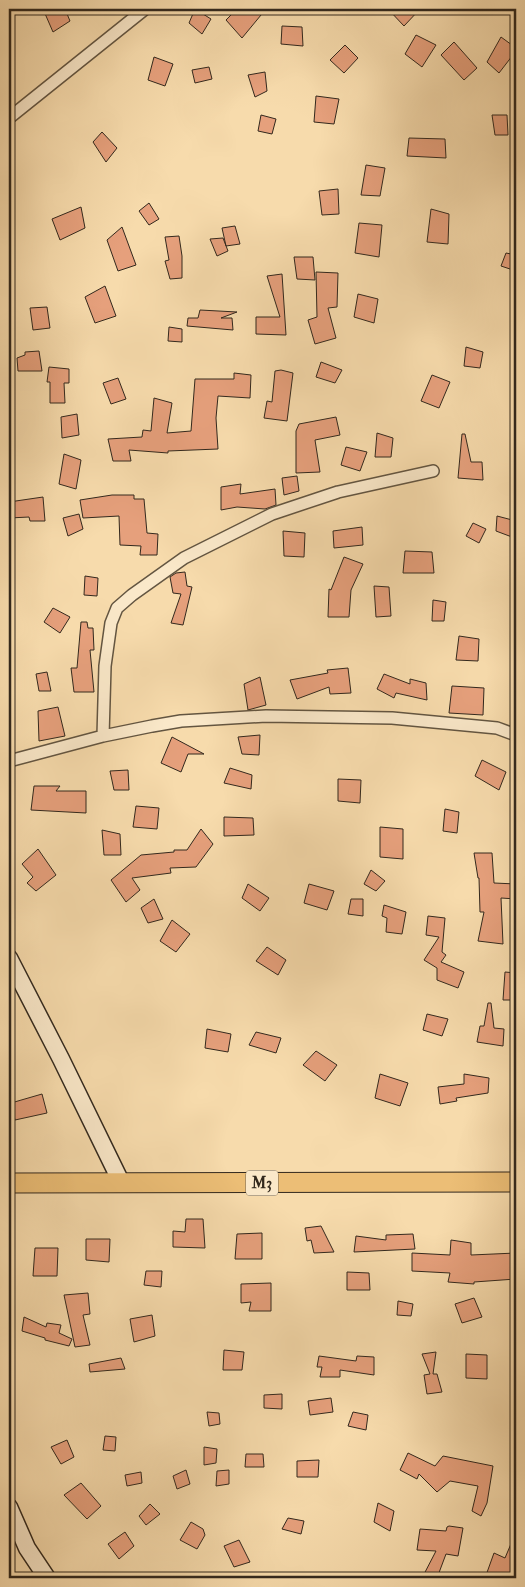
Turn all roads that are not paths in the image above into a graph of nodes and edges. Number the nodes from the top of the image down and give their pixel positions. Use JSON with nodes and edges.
{"nodes":[{"id":1,"x":145,"y":9,"type":"edge"},
{"id":2,"x":9,"y":118,"type":"edge"},
{"id":3,"x":433,"y":471,"type":"dead end"},
{"id":4,"x":516,"y":735,"type":"edge"},
{"id":5,"x":103,"y":736,"type":"junction"},
{"id":6,"x":9,"y":761,"type":"edge"},
{"id":7,"x":9,"y":958,"type":"edge"},
{"id":8,"x":9,"y":1182,"type":"edge"},
{"id":9,"x":121,"y":1182,"type":"junction"},
{"id":10,"x":516,"y":1182,"type":"edge"},
{"id":11,"x":9,"y":1506,"type":"edge"},
{"id":12,"x":48,"y":1578,"type":"edge"}],
"edges":[{"from":1,"to":2,"type":"street"},
{"from":3,"to":5,"type":"street"},
{"from":4,"to":5,"type":"street"},
{"from":5,"to":6,"type":"street"},
{"from":7,"to":9,"type":"street"},
{"from":8,"to":9,"type":"main road","number":"M3"},
{"from":9,"to":10,"type":"main road","number":"M3"},
{"from":11,"to":12,"type":"street"}]}
